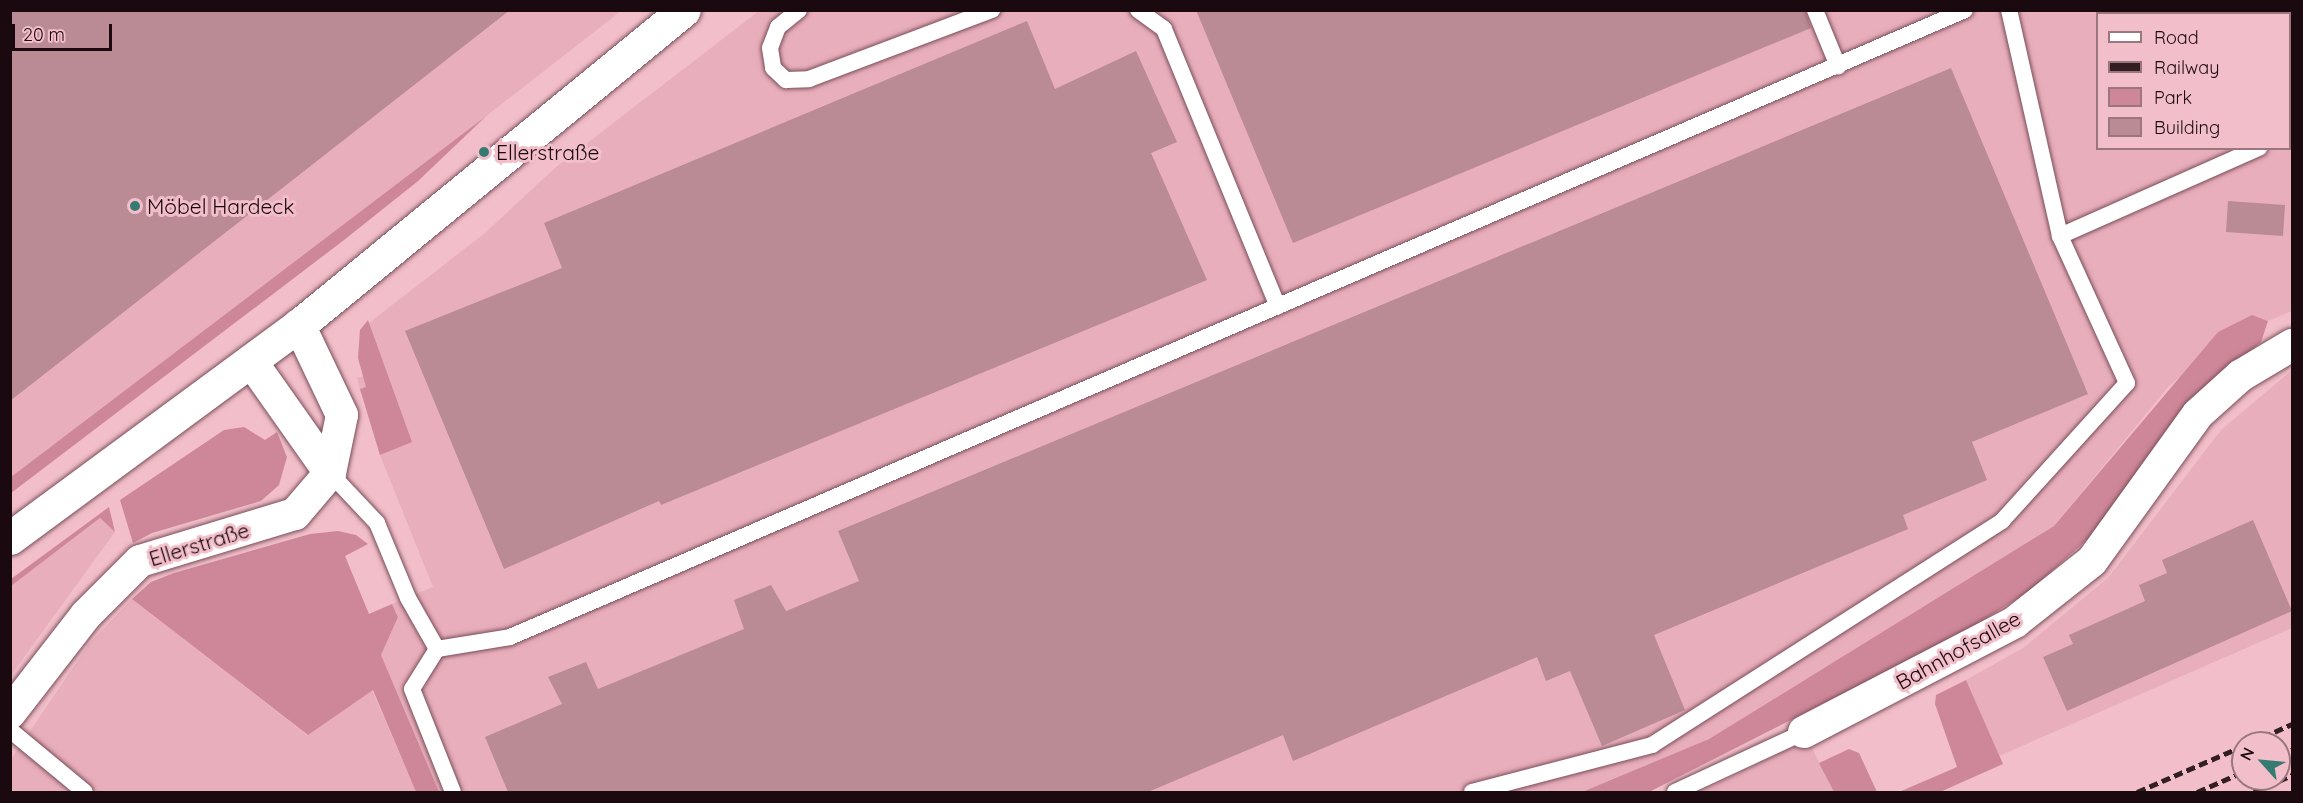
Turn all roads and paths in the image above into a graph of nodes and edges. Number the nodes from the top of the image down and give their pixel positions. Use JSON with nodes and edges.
{"nodes":[{"id":1,"x":684,"y":10,"type":"edge"},
{"id":2,"x":800,"y":10,"type":"edge"},
{"id":3,"x":992,"y":10,"type":"edge"},
{"id":4,"x":1138,"y":10,"type":"edge"},
{"id":5,"x":1815,"y":10,"type":"edge"},
{"id":6,"x":1965,"y":10,"type":"edge"},
{"id":7,"x":2009,"y":10,"type":"edge"},
{"id":8,"x":1838,"y":66,"type":"junction"},
{"id":9,"x":2254,"y":150,"type":"edge"},
{"id":10,"x":2060,"y":236,"type":"junction"},
{"id":11,"x":1278,"y":307,"type":"junction"},
{"id":12,"x":299,"y":325,"type":"junction"},
{"id":13,"x":2292,"y":345,"type":"edge"},
{"id":14,"x":251,"y":361,"type":"junction"},
{"id":15,"x":330,"y":473,"type":"junction"},
{"id":16,"x":10,"y":538,"type":"edge"},
{"id":17,"x":437,"y":649,"type":"junction"},
{"id":18,"x":10,"y":713,"type":"edge"},
{"id":19,"x":10,"y":730,"type":"edge"},
{"id":20,"x":1804,"y":732,"type":"joint"},
{"id":21,"x":85,"y":792,"type":"edge"},
{"id":22,"x":453,"y":792,"type":"edge"},
{"id":23,"x":1472,"y":792,"type":"edge"},
{"id":24,"x":1675,"y":792,"type":"edge"}],
"edges":[{"from":1,"to":12,"type":"main road"},
{"from":2,"to":3,"type":"lane"},
{"from":4,"to":11,"type":"lane"},
{"from":5,"to":8,"type":"lane"},
{"from":6,"to":8,"type":"lane"},
{"from":7,"to":10,"type":"lane"},
{"from":8,"to":11,"type":"lane"},
{"from":9,"to":10,"type":"lane"},
{"from":10,"to":23,"type":"lane"},
{"from":11,"to":17,"type":"lane"},
{"from":12,"to":14,"type":"main road"},
{"from":12,"to":15,"type":"street","name":"Ellerstraße"},
{"from":13,"to":20,"type":"street","name":"Bahnhofsallee"},
{"from":14,"to":15,"type":"street"},
{"from":14,"to":16,"type":"main road"},
{"from":15,"to":17,"type":"lane"},
{"from":15,"to":18,"type":"street","name":"Ellerstraße"},
{"from":17,"to":22,"type":"lane"},
{"from":19,"to":21,"type":"lane"},
{"from":20,"to":24,"type":"lane","name":"Bahnhofsallee"}]}
